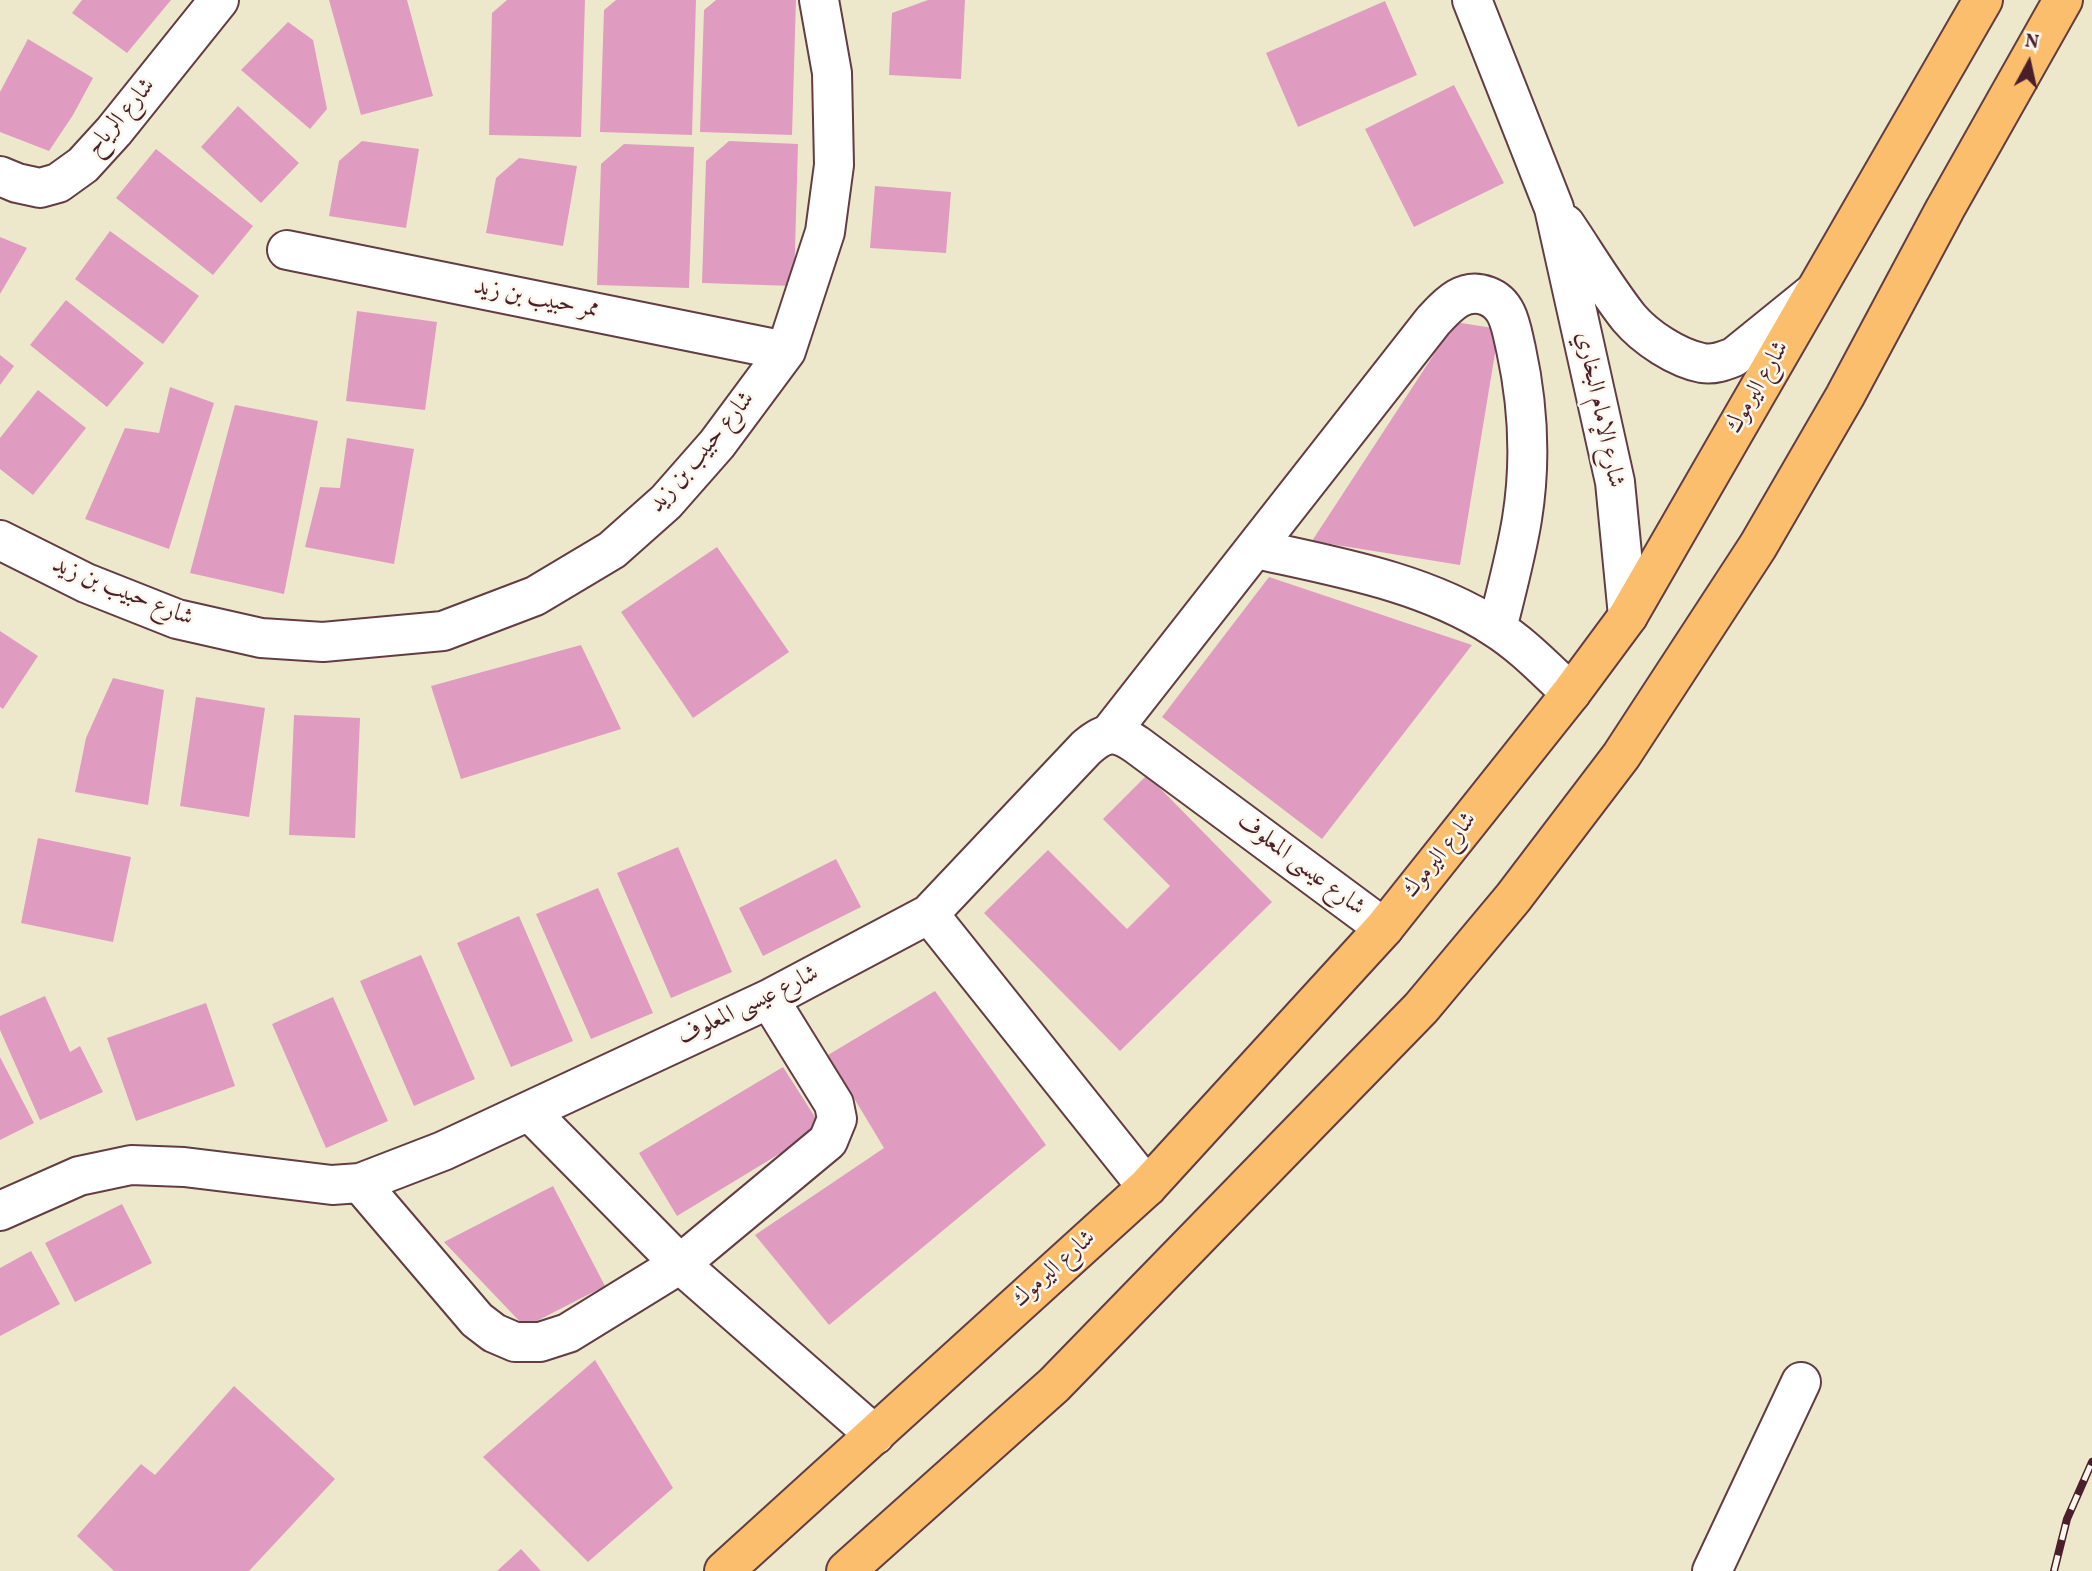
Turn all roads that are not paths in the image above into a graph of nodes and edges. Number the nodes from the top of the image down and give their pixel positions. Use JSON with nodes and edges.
{"nodes":[{"id":1,"x":219,"y":0,"type":"edge"},
{"id":2,"x":819,"y":0,"type":"edge"},
{"id":3,"x":1472,"y":0,"type":"edge"},
{"id":4,"x":1983,"y":0,"type":"edge"},
{"id":5,"x":2063,"y":0,"type":"edge"},
{"id":6,"x":0,"y":176,"type":"edge"},
{"id":7,"x":1554,"y":208,"type":"junction"},
{"id":8,"x":287,"y":250,"type":"dead end"},
{"id":9,"x":1814,"y":292,"type":"junction"},
{"id":10,"x":786,"y":351,"type":"junction"},
{"id":11,"x":0,"y":540,"type":"edge"},
{"id":12,"x":1256,"y":549,"type":"junction"},
{"id":13,"x":1628,"y":615,"type":"junction"},
{"id":14,"x":1497,"y":629,"type":"junction"},
{"id":15,"x":1571,"y":693,"type":"junction"},
{"id":16,"x":1110,"y":733,"type":"junction"},
{"id":17,"x":929,"y":914,"type":"junction"},
{"id":18,"x":1384,"y":928,"type":"junction"},
{"id":19,"x":769,"y":999,"type":"junction"},
{"id":20,"x":530,"y":1112,"type":"junction"},
{"id":21,"x":360,"y":1183,"type":"junction"},
{"id":22,"x":1147,"y":1187,"type":"junction"},
{"id":23,"x":0,"y":1211,"type":"edge"},
{"id":24,"x":680,"y":1264,"type":"junction"},
{"id":25,"x":1801,"y":1382,"type":"dead end"},
{"id":26,"x":875,"y":1435,"type":"junction"},
{"id":27,"x":861,"y":1563,"type":"edge"},
{"id":28,"x":724,"y":1571,"type":"edge"},
{"id":29,"x":1712,"y":1571,"type":"edge"}],
"edges":[{"from":1,"to":6,"type":"street","name":"شارع الرياح"},
{"from":2,"to":10,"type":"street","name":"شارع حبيب بن زيد"},
{"from":3,"to":7,"type":"street","name":"شارع الإمام البخاري"},
{"from":4,"to":9,"type":"highway","name":"شارع اليرموك"},
{"from":5,"to":27,"type":"highway"},
{"from":7,"to":9,"type":"street","name":"شارع الإمام البخاري"},
{"from":7,"to":13,"type":"street","name":"شارع الإمام البخاري"},
{"from":8,"to":10,"type":"street","name":"ممر حبيب بن زيد"},
{"from":9,"to":13,"type":"highway","name":"شارع اليرموك"},
{"from":10,"to":11,"type":"street","name":"شارع حبيب بن زيد"},
{"from":12,"to":14,"type":"street"},
{"from":12,"to":14,"type":"street"},
{"from":12,"to":16,"type":"street"},
{"from":13,"to":15,"type":"highway","name":"شارع اليرموك"},
{"from":14,"to":15,"type":"street"},
{"from":15,"to":18,"type":"highway","name":"شارع اليرموك"},
{"from":16,"to":17,"type":"street","name":"شارع عيسى المعلوف"},
{"from":16,"to":18,"type":"street","name":"شارع عيسى المعلوف"},
{"from":17,"to":19,"type":"street","name":"شارع عيسى المعلوف"},
{"from":17,"to":22,"type":"street"},
{"from":18,"to":22,"type":"highway","name":"شارع اليرموك"},
{"from":19,"to":20,"type":"street","name":"شارع عيسى المعلوف"},
{"from":19,"to":24,"type":"street"},
{"from":20,"to":21,"type":"street","name":"شارع عيسى المعلوف"},
{"from":20,"to":24,"type":"street"},
{"from":21,"to":23,"type":"street","name":"شارع عيسى المعلوف"},
{"from":21,"to":24,"type":"street"},
{"from":22,"to":26,"type":"highway","name":"شارع اليرموك"},
{"from":24,"to":26,"type":"street"},
{"from":25,"to":29,"type":"street"},
{"from":26,"to":28,"type":"highway","name":"شارع اليرموك"}]}
